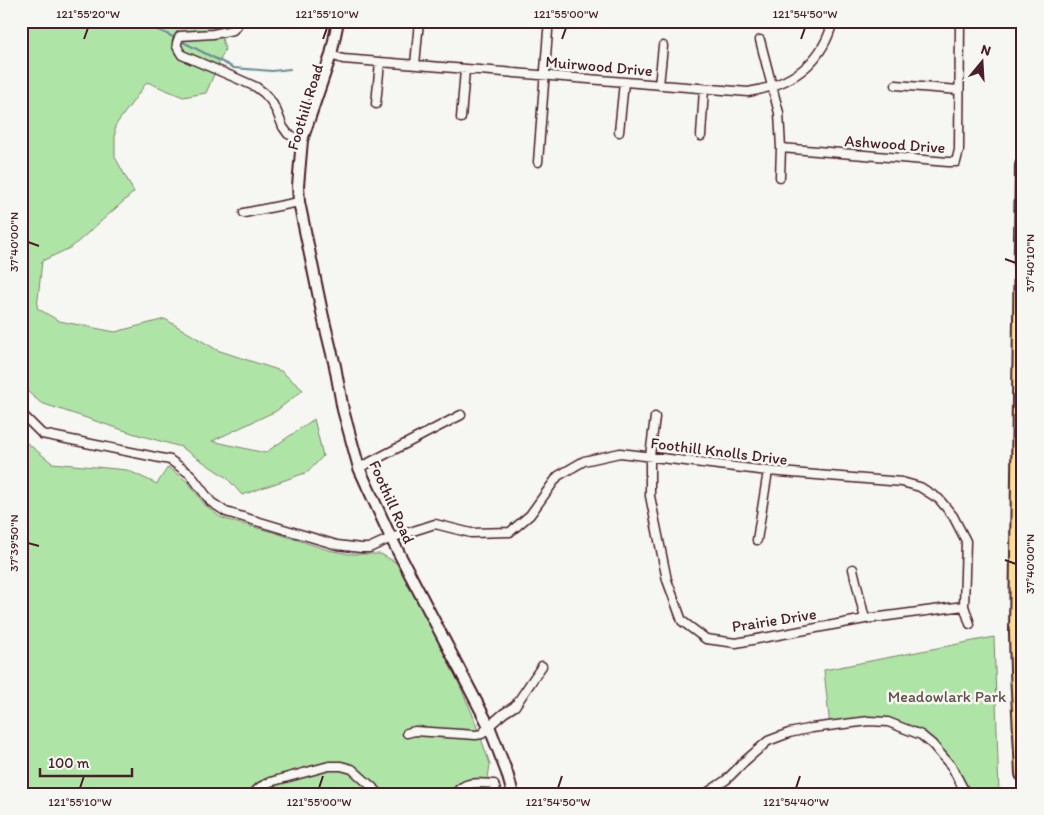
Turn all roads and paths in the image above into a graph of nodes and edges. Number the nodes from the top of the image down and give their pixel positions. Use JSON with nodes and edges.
{"nodes":[{"id":1,"x":240,"y":21,"type":"edge"},
{"id":2,"x":338,"y":21,"type":"edge"},
{"id":3,"x":344,"y":21,"type":"edge"},
{"id":4,"x":419,"y":21,"type":"edge"},
{"id":5,"x":833,"y":21,"type":"edge"},
{"id":6,"x":960,"y":21,"type":"edge"},
{"id":7,"x":548,"y":31,"type":"dead end"},
{"id":8,"x":760,"y":40,"type":"dead end"},
{"id":9,"x":662,"y":46,"type":"dead end"},
{"id":10,"x":333,"y":56,"type":"junction"},
{"id":11,"x":380,"y":62,"type":"junction"},
{"id":12,"x":416,"y":65,"type":"junction"},
{"id":13,"x":465,"y":70,"type":"junction"},
{"id":14,"x":545,"y":75,"type":"junction"},
{"id":15,"x":624,"y":82,"type":"junction"},
{"id":16,"x":659,"y":85,"type":"junction"},
{"id":17,"x":896,"y":85,"type":"dead end"},
{"id":18,"x":772,"y":87,"type":"junction"},
{"id":19,"x":704,"y":88,"type":"junction"},
{"id":20,"x":959,"y":90,"type":"junction"},
{"id":21,"x":376,"y":104,"type":"dead end"},
{"id":22,"x":461,"y":118,"type":"dead end"},
{"id":23,"x":619,"y":132,"type":"dead end"},
{"id":24,"x":701,"y":136,"type":"dead end"},
{"id":25,"x":302,"y":140,"type":"junction"},
{"id":26,"x":781,"y":148,"type":"junction"},
{"id":27,"x":538,"y":162,"type":"dead end"},
{"id":28,"x":1023,"y":165,"type":"edge"},
{"id":29,"x":780,"y":177,"type":"dead end"},
{"id":30,"x":299,"y":202,"type":"junction"},
{"id":31,"x":244,"y":213,"type":"dead end"},
{"id":32,"x":21,"y":413,"type":"edge"},
{"id":33,"x":461,"y":415,"type":"dead end"},
{"id":34,"x":655,"y":417,"type":"dead end"},
{"id":35,"x":650,"y":456,"type":"junction"},
{"id":36,"x":359,"y":468,"type":"junction"},
{"id":37,"x":768,"y":472,"type":"junction"},
{"id":38,"x":391,"y":538,"type":"junction"},
{"id":39,"x":757,"y":540,"type":"dead end"},
{"id":40,"x":852,"y":569,"type":"dead end"},
{"id":41,"x":964,"y":606,"type":"junction"},
{"id":42,"x":865,"y":619,"type":"junction"},
{"id":43,"x":970,"y":624,"type":"dead end"},
{"id":44,"x":542,"y":666,"type":"dead end"},
{"id":45,"x":488,"y":726,"type":"junction"},
{"id":46,"x":407,"y":733,"type":"dead end"},
{"id":47,"x":507,"y":773,"type":"junction"},
{"id":48,"x":1023,"y":774,"type":"edge"},
{"id":49,"x":494,"y":784,"type":"junction"},
{"id":50,"x":253,"y":794,"type":"edge"},
{"id":51,"x":380,"y":794,"type":"edge"},
{"id":52,"x":455,"y":794,"type":"edge"},
{"id":53,"x":497,"y":794,"type":"edge"},
{"id":54,"x":513,"y":794,"type":"edge"},
{"id":55,"x":705,"y":794,"type":"edge"},
{"id":56,"x":966,"y":794,"type":"edge"}],
"edges":[{"from":1,"to":25,"type":"street"},
{"from":2,"to":10,"type":"main road","name":"Foothill Road"},
{"from":3,"to":10,"type":"main road","name":"Foothill Road"},
{"from":4,"to":12,"type":"street"},
{"from":5,"to":18,"type":"street","name":"Muirwood Drive"},
{"from":6,"to":20,"type":"street","name":"Ashwood Drive"},
{"from":7,"to":14,"type":"street"},
{"from":8,"to":18,"type":"street"},
{"from":9,"to":16,"type":"street"},
{"from":10,"to":11,"type":"street","name":"Muirwood Drive"},
{"from":10,"to":25,"type":"main road","name":"Foothill Road"},
{"from":10,"to":30,"type":"main road","name":"Foothill Road"},
{"from":11,"to":12,"type":"street","name":"Muirwood Drive"},
{"from":11,"to":21,"type":"street"},
{"from":12,"to":13,"type":"street","name":"Muirwood Drive"},
{"from":13,"to":14,"type":"street","name":"Muirwood Drive"},
{"from":13,"to":22,"type":"street"},
{"from":14,"to":15,"type":"street","name":"Muirwood Drive"},
{"from":14,"to":27,"type":"street"},
{"from":15,"to":16,"type":"street","name":"Muirwood Drive"},
{"from":15,"to":23,"type":"street"},
{"from":16,"to":19,"type":"street","name":"Muirwood Drive"},
{"from":17,"to":20,"type":"street"},
{"from":18,"to":19,"type":"street","name":"Muirwood Drive"},
{"from":18,"to":26,"type":"street"},
{"from":19,"to":24,"type":"street"},
{"from":20,"to":26,"type":"street","name":"Ashwood Drive"},
{"from":25,"to":30,"type":"main road","name":"Foothill Road"},
{"from":26,"to":29,"type":"street"},
{"from":28,"to":48,"type":"highway"},
{"from":30,"to":31,"type":"street"},
{"from":30,"to":36,"type":"main road","name":"Foothill Road"},
{"from":32,"to":38,"type":"street","name":"Foothill Knolls Drive"},
{"from":33,"to":36,"type":"street"},
{"from":34,"to":35,"type":"street","name":"Prairie Drive"},
{"from":35,"to":37,"type":"street","name":"Foothill Knolls Drive"},
{"from":35,"to":38,"type":"street","name":"Foothill Knolls Drive"},
{"from":35,"to":42,"type":"street","name":"Prairie Drive"},
{"from":36,"to":38,"type":"main road","name":"Foothill Road"},
{"from":37,"to":39,"type":"street"},
{"from":37,"to":41,"type":"street","name":"Foothill Knolls Drive"},
{"from":38,"to":45,"type":"main road","name":"Foothill Road"},
{"from":40,"to":42,"type":"street"},
{"from":41,"to":42,"type":"street","name":"Prairie Drive"},
{"from":41,"to":43,"type":"street","name":"Foothill Knolls Drive"},
{"from":44,"to":45,"type":"street"},
{"from":45,"to":46,"type":"street"},
{"from":45,"to":47,"type":"main road","name":"Foothill Road"},
{"from":47,"to":49,"type":"street"},
{"from":47,"to":54,"type":"main road","name":"Foothill Road"},
{"from":49,"to":52,"type":"street"},
{"from":49,"to":53,"type":"street"},
{"from":50,"to":51,"type":"street"},
{"from":55,"to":56,"type":"street"}]}
